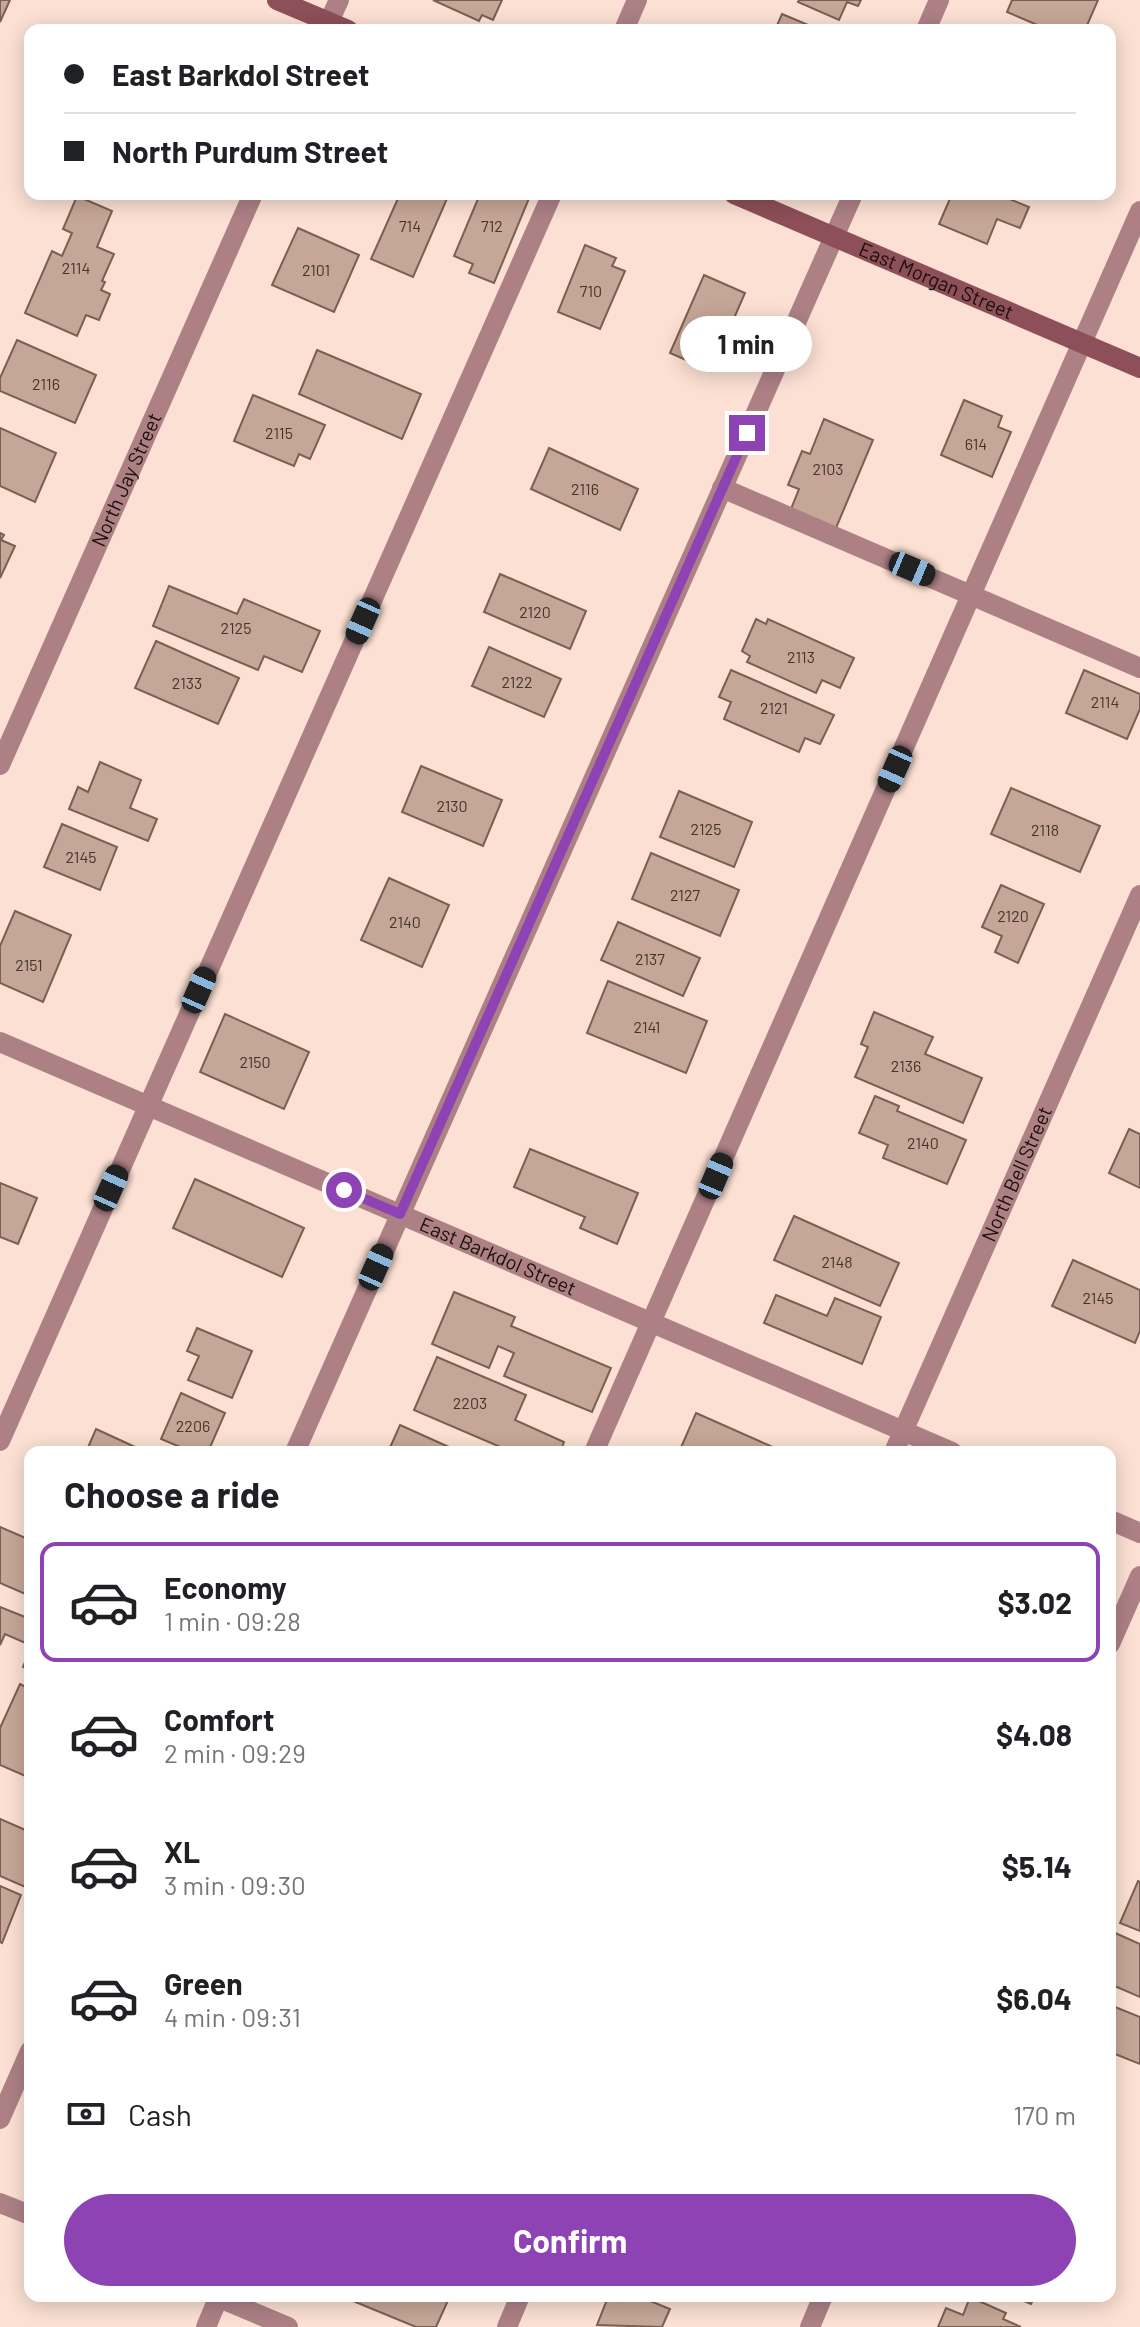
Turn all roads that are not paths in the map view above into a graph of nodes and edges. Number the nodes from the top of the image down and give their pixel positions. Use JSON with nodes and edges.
{"nodes":[{"id":1,"x":277,"y":0,"type":"edge"},
{"id":2,"x":339,"y":0,"type":"edge"},
{"id":3,"x":637,"y":0,"type":"edge"},
{"id":4,"x":939,"y":0,"type":"edge"},
{"id":5,"x":328,"y":24,"type":"edge"},
{"id":6,"x":335,"y":24,"type":"edge"},
{"id":7,"x":627,"y":24,"type":"edge"},
{"id":8,"x":929,"y":24,"type":"edge"},
{"id":9,"x":250,"y":200,"type":"edge"},
{"id":10,"x":549,"y":200,"type":"edge"},
{"id":11,"x":748,"y":200,"type":"edge"},
{"id":12,"x":850,"y":200,"type":"edge"},
{"id":13,"x":1140,"y":211,"type":"edge"},
{"id":14,"x":834,"y":237,"type":"junction"},
{"id":15,"x":1081,"y":343,"type":"junction"},
{"id":16,"x":1140,"y":368,"type":"edge"},
{"id":17,"x":722,"y":488,"type":"junction"},
{"id":18,"x":971,"y":594,"type":"junction"},
{"id":19,"x":1140,"y":668,"type":"edge"},
{"id":20,"x":0,"y":765,"type":"edge"},
{"id":21,"x":1140,"y":895,"type":"edge"},
{"id":22,"x":0,"y":1042,"type":"edge"},
{"id":23,"x":149,"y":1104,"type":"junction"},
{"id":24,"x":400,"y":1214,"type":"junction"},
{"id":25,"x":652,"y":1322,"type":"junction"},
{"id":26,"x":904,"y":1431,"type":"junction"},
{"id":27,"x":0,"y":1441,"type":"edge"},
{"id":28,"x":298,"y":1446,"type":"edge"},
{"id":29,"x":597,"y":1446,"type":"edge"},
{"id":30,"x":897,"y":1446,"type":"edge"},
{"id":31,"x":938,"y":1446,"type":"edge"},
{"id":32,"x":1116,"y":1523,"type":"edge"},
{"id":33,"x":1140,"y":1533,"type":"edge"},
{"id":34,"x":1140,"y":1576,"type":"edge"},
{"id":35,"x":1116,"y":1630,"type":"edge"},
{"id":36,"x":24,"y":2065,"type":"edge"},
{"id":37,"x":0,"y":2119,"type":"edge"},
{"id":38,"x":0,"y":2203,"type":"edge"},
{"id":39,"x":24,"y":2213,"type":"edge"},
{"id":40,"x":216,"y":2302,"type":"edge"},
{"id":41,"x":232,"y":2302,"type":"edge"},
{"id":42,"x":517,"y":2302,"type":"edge"},
{"id":43,"x":820,"y":2302,"type":"edge"},
{"id":44,"x":206,"y":2327,"type":"edge"},
{"id":45,"x":288,"y":2327,"type":"edge"},
{"id":46,"x":507,"y":2327,"type":"edge"},
{"id":47,"x":810,"y":2327,"type":"edge"}],
"edges":[{"from":1,"to":5,"type":"street"},
{"from":2,"to":6,"type":"street"},
{"from":3,"to":7,"type":"street"},
{"from":4,"to":8,"type":"street"},
{"from":9,"to":20,"type":"street","name":"North Jay Street"},
{"from":10,"to":23,"type":"street"},
{"from":11,"to":14,"type":"street","name":"East Morgan Street"},
{"from":12,"to":14,"type":"street"},
{"from":13,"to":15,"type":"street"},
{"from":14,"to":15,"type":"street","name":"East Morgan Street"},
{"from":14,"to":17,"type":"street"},
{"from":15,"to":16,"type":"street","name":"East Morgan Street"},
{"from":15,"to":18,"type":"street"},
{"from":17,"to":18,"type":"street"},
{"from":17,"to":24,"type":"street"},
{"from":18,"to":19,"type":"street"},
{"from":18,"to":25,"type":"street"},
{"from":21,"to":26,"type":"street","name":"North Bell Street"},
{"from":22,"to":23,"type":"street","name":"East Barkdol Street"},
{"from":23,"to":24,"type":"street","name":"East Barkdol Street"},
{"from":23,"to":27,"type":"street"},
{"from":24,"to":25,"type":"street","name":"East Barkdol Street"},
{"from":24,"to":28,"type":"street"},
{"from":25,"to":26,"type":"street","name":"East Barkdol Street"},
{"from":25,"to":29,"type":"street"},
{"from":26,"to":30,"type":"street","name":"North Bell Street"},
{"from":26,"to":31,"type":"street","name":"East Barkdol Street"},
{"from":32,"to":33,"type":"street"},
{"from":34,"to":35,"type":"street"},
{"from":36,"to":37,"type":"street"},
{"from":38,"to":39,"type":"street"},
{"from":40,"to":44,"type":"street"},
{"from":41,"to":45,"type":"street"},
{"from":42,"to":46,"type":"street"},
{"from":43,"to":47,"type":"street"}]}
